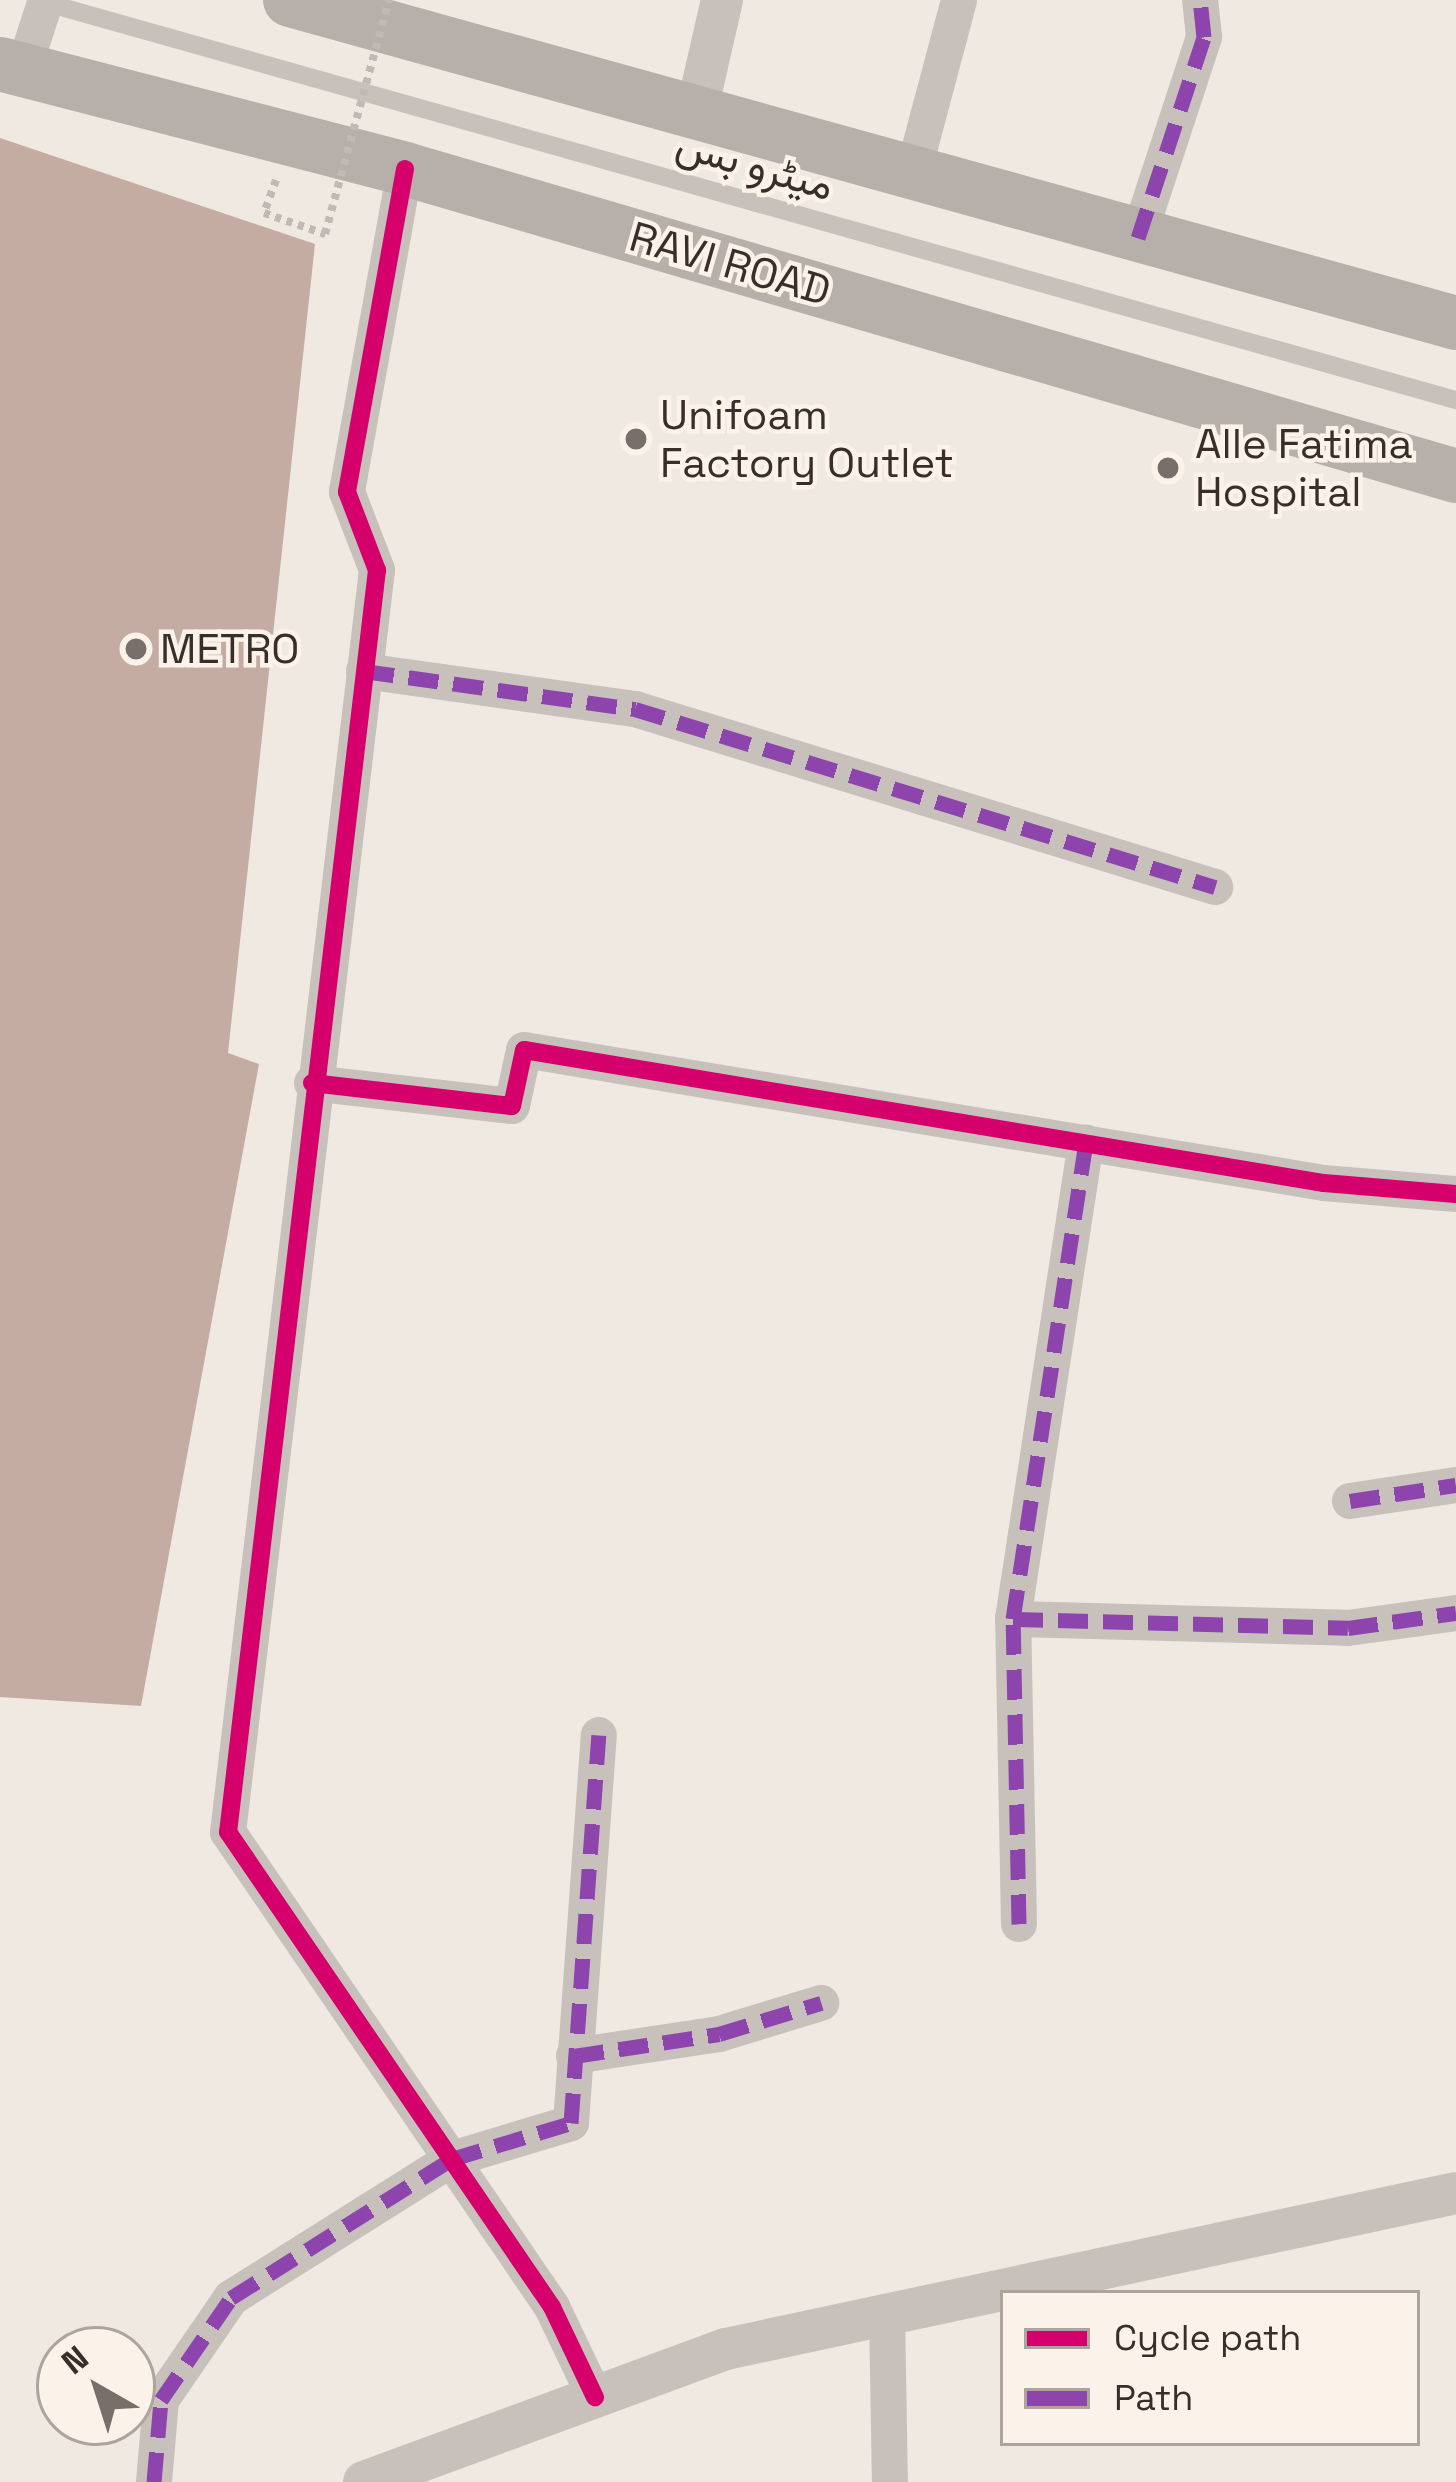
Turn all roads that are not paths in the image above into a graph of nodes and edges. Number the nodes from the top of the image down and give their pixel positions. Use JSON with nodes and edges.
{"nodes":[{"id":1,"x":290,"y":0,"type":"edge"},
{"id":2,"x":722,"y":0,"type":"edge"},
{"id":3,"x":959,"y":0,"type":"edge"},
{"id":4,"x":1200,"y":0,"type":"edge"},
{"id":5,"x":42,"y":1,"type":"edge"},
{"id":6,"x":11,"y":68,"type":"edge"},
{"id":7,"x":695,"y":118,"type":"junction"},
{"id":8,"x":405,"y":169,"type":"junction"},
{"id":9,"x":912,"y":177,"type":"junction"},
{"id":10,"x":1138,"y":238,"type":"junction"},
{"id":11,"x":1456,"y":323,"type":"edge"},
{"id":12,"x":1456,"y":400,"type":"edge"},
{"id":13,"x":1456,"y":476,"type":"edge"},
{"id":14,"x":364,"y":671,"type":"junction"},
{"id":15,"x":1216,"y":886,"type":"dead end"},
{"id":16,"x":312,"y":1083,"type":"junction"},
{"id":17,"x":1086,"y":1143,"type":"junction"},
{"id":18,"x":1456,"y":1194,"type":"edge"},
{"id":19,"x":1456,"y":1485,"type":"edge"},
{"id":20,"x":1350,"y":1502,"type":"dead end"},
{"id":21,"x":1456,"y":1613,"type":"edge"},
{"id":22,"x":1012,"y":1618,"type":"junction"},
{"id":23,"x":599,"y":1735,"type":"dead end"},
{"id":24,"x":1019,"y":1924,"type":"dead end"},
{"id":25,"x":821,"y":2003,"type":"dead end"},
{"id":26,"x":574,"y":2056,"type":"junction"},
{"id":27,"x":452,"y":2158,"type":"junction"},
{"id":28,"x":1456,"y":2193,"type":"edge"},
{"id":29,"x":887,"y":2314,"type":"junction"},
{"id":30,"x":595,"y":2397,"type":"junction"},
{"id":31,"x":154,"y":2482,"type":"edge"},
{"id":32,"x":364,"y":2482,"type":"edge"},
{"id":33,"x":890,"y":2482,"type":"edge"}],
"edges":[{"from":1,"to":7,"type":"main road"},
{"from":2,"to":7,"type":"street"},
{"from":3,"to":9,"type":"street"},
{"from":4,"to":10,"type":"street"},
{"from":5,"to":6,"type":"street"},
{"from":5,"to":12,"type":"lane","name":"میٹرو بس"},
{"from":6,"to":8,"type":"main road","name":"RAVI ROAD"},
{"from":7,"to":9,"type":"main road"},
{"from":8,"to":13,"type":"main road","name":"RAVI ROAD"},
{"from":8,"to":14,"type":"street"},
{"from":9,"to":10,"type":"main road"},
{"from":10,"to":11,"type":"main road"},
{"from":14,"to":15,"type":"street"},
{"from":14,"to":16,"type":"street"},
{"from":16,"to":17,"type":"street"},
{"from":16,"to":27,"type":"street"},
{"from":17,"to":18,"type":"street"},
{"from":17,"to":22,"type":"street"},
{"from":19,"to":20,"type":"street"},
{"from":21,"to":22,"type":"street"},
{"from":22,"to":24,"type":"street"},
{"from":23,"to":26,"type":"street"},
{"from":25,"to":26,"type":"street"},
{"from":26,"to":27,"type":"street"},
{"from":27,"to":30,"type":"street"},
{"from":27,"to":31,"type":"street"},
{"from":28,"to":29,"type":"street"},
{"from":29,"to":30,"type":"street"},
{"from":29,"to":33,"type":"street"},
{"from":30,"to":32,"type":"street"}]}
